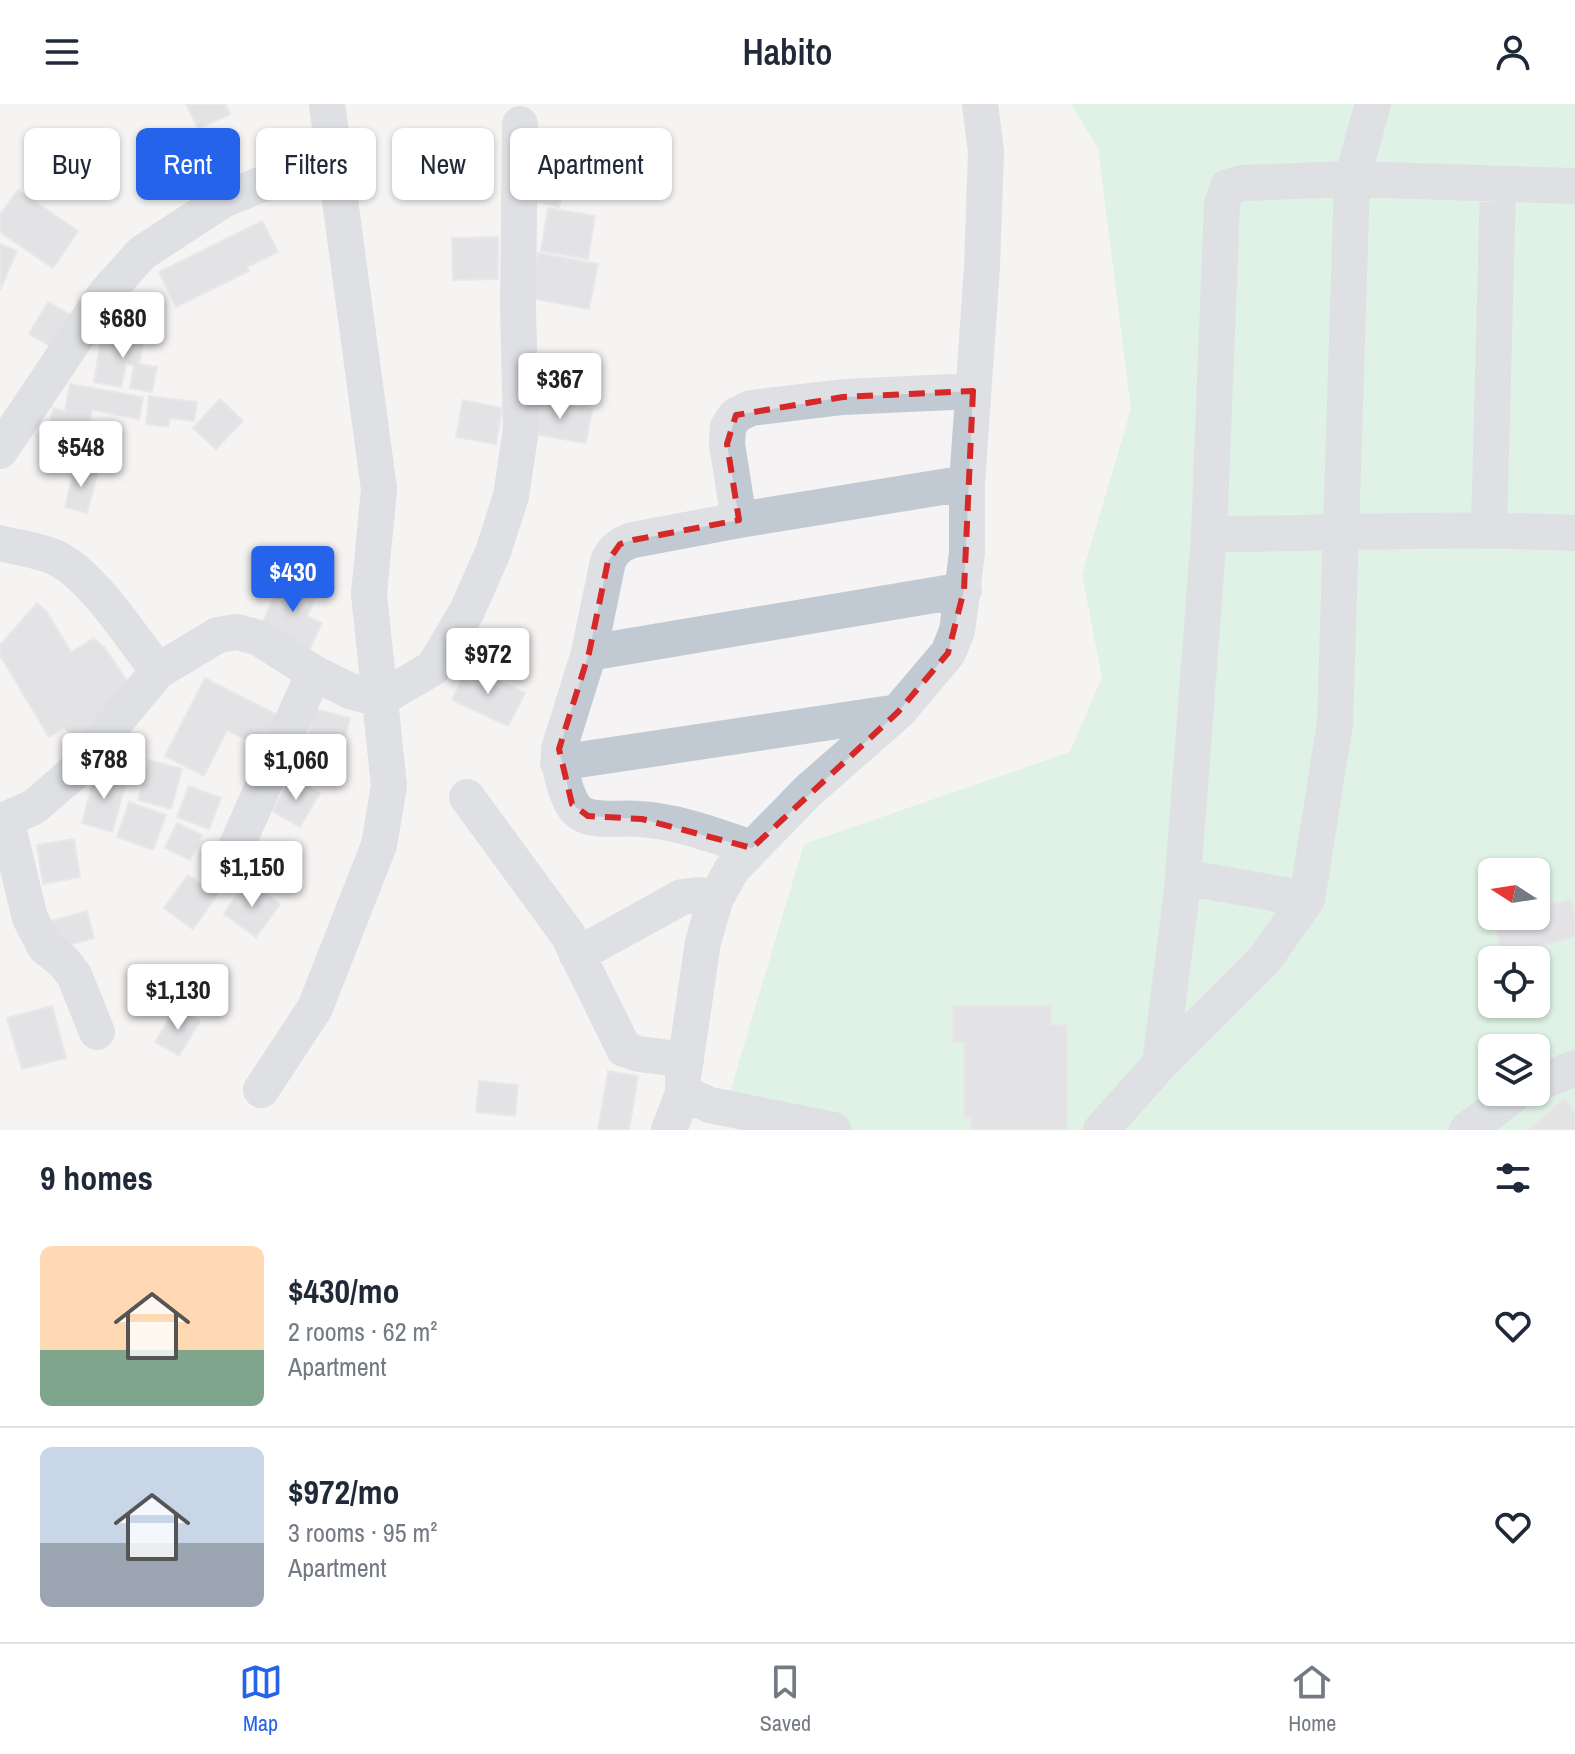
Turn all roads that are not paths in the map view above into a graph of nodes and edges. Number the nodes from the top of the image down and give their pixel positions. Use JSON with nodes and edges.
{"nodes":[{"id":1,"x":327,"y":104,"type":"edge"},
{"id":2,"x":980,"y":104,"type":"edge"},
{"id":3,"x":1373,"y":104,"type":"edge"},
{"id":4,"x":520,"y":124,"type":"dead end"},
{"id":5,"x":330,"y":128,"type":"edge"},
{"id":6,"x":1352,"y":179,"type":"junction"},
{"id":7,"x":1498,"y":185,"type":"junction"},
{"id":8,"x":1575,"y":186,"type":"edge"},
{"id":9,"x":256,"y":187,"type":"edge"},
{"id":10,"x":339,"y":200,"type":"edge"},
{"id":11,"x":973,"y":391,"type":"junction"},
{"id":12,"x":0,"y":451,"type":"edge"},
{"id":13,"x":967,"y":483,"type":"junction"},
{"id":14,"x":739,"y":520,"type":"junction"},
{"id":15,"x":1489,"y":528,"type":"junction"},
{"id":16,"x":1575,"y":533,"type":"edge"},
{"id":17,"x":1209,"y":534,"type":"junction"},
{"id":18,"x":1342,"y":534,"type":"junction"},
{"id":19,"x":0,"y":543,"type":"edge"},
{"id":20,"x":964,"y":590,"type":"junction"},
{"id":21,"x":589,"y":653,"type":"junction"},
{"id":22,"x":158,"y":671,"type":"junction"},
{"id":23,"x":314,"y":673,"type":"junction"},
{"id":24,"x":380,"y":699,"type":"junction"},
{"id":25,"x":898,"y":712,"type":"junction"},
{"id":26,"x":558,"y":763,"type":"junction"},
{"id":27,"x":467,"y":797,"type":"dead end"},
{"id":28,"x":3,"y":821,"type":"edge"},
{"id":29,"x":752,"y":848,"type":"junction"},
{"id":30,"x":227,"y":867,"type":"dead end"},
{"id":31,"x":1183,"y":877,"type":"junction"},
{"id":32,"x":716,"y":898,"type":"junction"},
{"id":33,"x":1307,"y":899,"type":"junction"},
{"id":34,"x":577,"y":955,"type":"junction"},
{"id":35,"x":97,"y":1032,"type":"dead end"},
{"id":36,"x":1160,"y":1064,"type":"junction"},
{"id":37,"x":1575,"y":1068,"type":"edge"},
{"id":38,"x":1550,"y":1078,"type":"edge"},
{"id":39,"x":693,"y":1086,"type":"junction"},
{"id":40,"x":261,"y":1090,"type":"dead end"},
{"id":41,"x":1499,"y":1106,"type":"edge"},
{"id":42,"x":669,"y":1130,"type":"edge"},
{"id":43,"x":833,"y":1130,"type":"edge"},
{"id":44,"x":1101,"y":1130,"type":"edge"},
{"id":45,"x":1467,"y":1130,"type":"edge"}],
"edges":[{"from":1,"to":5,"type":"street"},
{"from":2,"to":11,"type":"street"},
{"from":3,"to":6,"type":"street"},
{"from":4,"to":24,"type":"street"},
{"from":6,"to":7,"type":"street"},
{"from":6,"to":17,"type":"street"},
{"from":6,"to":18,"type":"street"},
{"from":7,"to":8,"type":"street"},
{"from":7,"to":15,"type":"street"},
{"from":9,"to":12,"type":"street"},
{"from":10,"to":24,"type":"street"},
{"from":11,"to":13,"type":"street"},
{"from":11,"to":14,"type":"street"},
{"from":13,"to":14,"type":"street"},
{"from":13,"to":20,"type":"street"},
{"from":14,"to":21,"type":"street"},
{"from":15,"to":16,"type":"street"},
{"from":15,"to":18,"type":"street"},
{"from":17,"to":18,"type":"street"},
{"from":17,"to":31,"type":"street"},
{"from":18,"to":33,"type":"street"},
{"from":19,"to":22,"type":"street"},
{"from":20,"to":21,"type":"street"},
{"from":20,"to":25,"type":"street"},
{"from":21,"to":26,"type":"street"},
{"from":22,"to":23,"type":"street"},
{"from":22,"to":28,"type":"street"},
{"from":23,"to":24,"type":"street"},
{"from":23,"to":30,"type":"street"},
{"from":24,"to":40,"type":"street"},
{"from":25,"to":26,"type":"street"},
{"from":25,"to":29,"type":"street"},
{"from":26,"to":29,"type":"street"},
{"from":27,"to":34,"type":"street"},
{"from":28,"to":35,"type":"street"},
{"from":29,"to":32,"type":"street"},
{"from":31,"to":33,"type":"street"},
{"from":31,"to":36,"type":"street"},
{"from":32,"to":34,"type":"street"},
{"from":32,"to":39,"type":"street"},
{"from":33,"to":36,"type":"street"},
{"from":34,"to":39,"type":"street"},
{"from":36,"to":44,"type":"street"},
{"from":37,"to":38,"type":"street"},
{"from":39,"to":42,"type":"street"},
{"from":39,"to":43,"type":"street"},
{"from":41,"to":45,"type":"street"}]}
